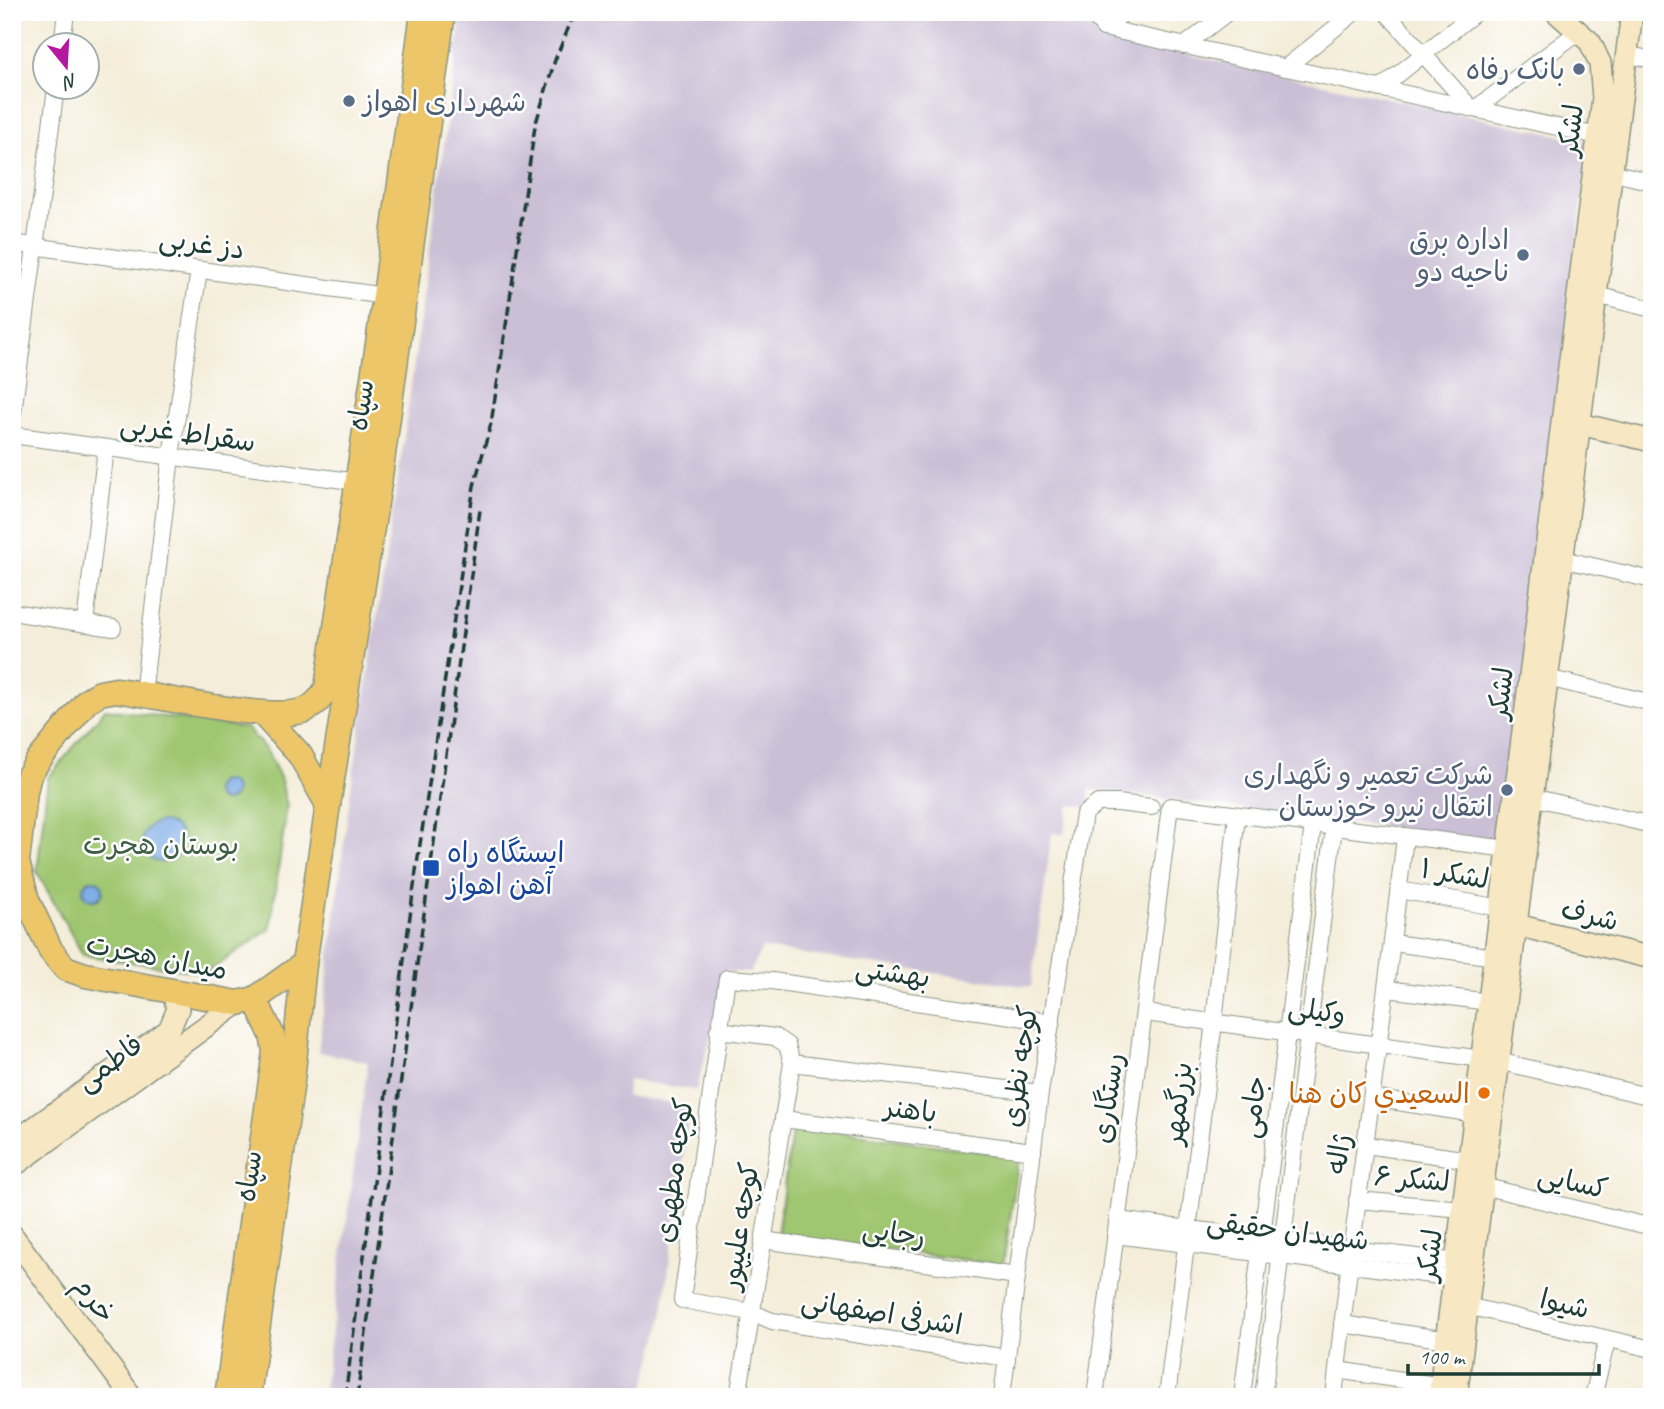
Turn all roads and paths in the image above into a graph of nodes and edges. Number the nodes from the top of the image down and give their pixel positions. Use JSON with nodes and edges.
{"nodes":[{"id":1,"x":66,"y":12,"type":"edge"},
{"id":2,"x":423,"y":12,"type":"edge"},
{"id":3,"x":443,"y":12,"type":"edge"},
{"id":4,"x":1090,"y":12,"type":"edge"},
{"id":5,"x":1125,"y":12,"type":"edge"},
{"id":6,"x":1228,"y":12,"type":"edge"},
{"id":7,"x":1355,"y":12,"type":"edge"},
{"id":8,"x":1386,"y":12,"type":"edge"},
{"id":9,"x":1476,"y":12,"type":"edge"},
{"id":10,"x":1556,"y":12,"type":"edge"},
{"id":11,"x":1567,"y":12,"type":"edge"},
{"id":12,"x":1632,"y":12,"type":"edge"},
{"id":13,"x":1581,"y":22,"type":"edge"},
{"id":14,"x":1104,"y":28,"type":"junction"},
{"id":15,"x":64,"y":32,"type":"edge"},
{"id":16,"x":1184,"y":46,"type":"junction"},
{"id":17,"x":1626,"y":54,"type":"junction"},
{"id":18,"x":1424,"y":55,"type":"junction"},
{"id":19,"x":1652,"y":60,"type":"edge"},
{"id":20,"x":1285,"y":68,"type":"junction"},
{"id":21,"x":1380,"y":89,"type":"junction"},
{"id":22,"x":54,"y":102,"type":"edge"},
{"id":23,"x":1473,"y":109,"type":"junction"},
{"id":24,"x":1598,"y":136,"type":"junction"},
{"id":25,"x":1611,"y":172,"type":"junction"},
{"id":26,"x":1652,"y":182,"type":"edge"},
{"id":27,"x":12,"y":243,"type":"edge"},
{"id":28,"x":35,"y":246,"type":"junction"},
{"id":29,"x":199,"y":270,"type":"junction"},
{"id":30,"x":1596,"y":295,"type":"junction"},
{"id":31,"x":385,"y":296,"type":"junction"},
{"id":32,"x":1652,"y":309,"type":"edge"},
{"id":33,"x":12,"y":420,"type":"edge"},
{"id":34,"x":1571,"y":423,"type":"junction"},
{"id":35,"x":12,"y":435,"type":"edge"},
{"id":36,"x":1652,"y":441,"type":"edge"},
{"id":37,"x":106,"y":447,"type":"junction"},
{"id":38,"x":172,"y":456,"type":"junction"},
{"id":39,"x":368,"y":483,"type":"junction"},
{"id":40,"x":1562,"y":559,"type":"junction"},
{"id":41,"x":1652,"y":580,"type":"edge"},
{"id":42,"x":12,"y":612,"type":"edge"},
{"id":43,"x":85,"y":623,"type":"junction"},
{"id":44,"x":113,"y":628,"type":"dead end"},
{"id":45,"x":1547,"y":678,"type":"junction"},
{"id":46,"x":143,"y":694,"type":"junction"},
{"id":47,"x":1652,"y":703,"type":"edge"},
{"id":48,"x":262,"y":713,"type":"junction"},
{"id":49,"x":21,"y":781,"type":"edge"},
{"id":50,"x":1532,"y":797,"type":"junction"},
{"id":51,"x":328,"y":805,"type":"junction"},
{"id":52,"x":1151,"y":807,"type":"dead end"},
{"id":53,"x":1237,"y":815,"type":"junction"},
{"id":54,"x":1313,"y":824,"type":"junction"},
{"id":55,"x":1652,"y":825,"type":"edge"},
{"id":56,"x":1334,"y":827,"type":"junction"},
{"id":57,"x":1405,"y":836,"type":"junction"},
{"id":58,"x":1508,"y":849,"type":"junction"},
{"id":59,"x":15,"y":860,"type":"edge"},
{"id":60,"x":1399,"y":890,"type":"junction"},
{"id":61,"x":1501,"y":908,"type":"junction"},
{"id":62,"x":1516,"y":925,"type":"junction"},
{"id":63,"x":1393,"y":943,"type":"junction"},
{"id":64,"x":1495,"y":957,"type":"junction"},
{"id":65,"x":1652,"y":958,"type":"edge"},
{"id":66,"x":304,"y":964,"type":"junction"},
{"id":67,"x":727,"y":978,"type":"joint"},
{"id":68,"x":1387,"y":989,"type":"junction"},
{"id":69,"x":172,"y":991,"type":"junction"},
{"id":70,"x":247,"y":1001,"type":"junction"},
{"id":71,"x":1489,"y":1002,"type":"junction"},
{"id":72,"x":1145,"y":1013,"type":"junction"},
{"id":73,"x":1052,"y":1022,"type":"junction"},
{"id":74,"x":1214,"y":1022,"type":"junction"},
{"id":75,"x":718,"y":1030,"type":"junction"},
{"id":76,"x":1288,"y":1032,"type":"junction"},
{"id":77,"x":1308,"y":1035,"type":"junction"},
{"id":78,"x":1380,"y":1045,"type":"junction"},
{"id":79,"x":1490,"y":1060,"type":"junction"},
{"id":80,"x":792,"y":1063,"type":"junction"},
{"id":81,"x":1040,"y":1093,"type":"junction"},
{"id":82,"x":1652,"y":1097,"type":"edge"},
{"id":83,"x":1373,"y":1098,"type":"junction"},
{"id":84,"x":1475,"y":1114,"type":"junction"},
{"id":85,"x":783,"y":1119,"type":"junction"},
{"id":86,"x":12,"y":1144,"type":"edge"},
{"id":87,"x":1366,"y":1145,"type":"junction"},
{"id":88,"x":1033,"y":1151,"type":"junction"},
{"id":89,"x":1469,"y":1160,"type":"junction"},
{"id":90,"x":12,"y":1167,"type":"edge"},
{"id":91,"x":1482,"y":1186,"type":"junction"},
{"id":92,"x":1357,"y":1200,"type":"junction"},
{"id":93,"x":1463,"y":1209,"type":"junction"},
{"id":94,"x":1652,"y":1227,"type":"edge"},
{"id":95,"x":1116,"y":1228,"type":"junction"},
{"id":96,"x":12,"y":1235,"type":"edge"},
{"id":97,"x":1187,"y":1236,"type":"junction"},
{"id":98,"x":763,"y":1240,"type":"junction"},
{"id":99,"x":1261,"y":1246,"type":"junction"},
{"id":100,"x":1281,"y":1248,"type":"junction"},
{"id":101,"x":1349,"y":1257,"type":"junction"},
{"id":102,"x":1456,"y":1270,"type":"junction"},
{"id":103,"x":1017,"y":1276,"type":"junction"},
{"id":104,"x":1467,"y":1306,"type":"junction"},
{"id":105,"x":751,"y":1312,"type":"junction"},
{"id":106,"x":1342,"y":1324,"type":"junction"},
{"id":107,"x":1447,"y":1339,"type":"junction"},
{"id":108,"x":1607,"y":1340,"type":"junction"},
{"id":109,"x":1652,"y":1349,"type":"edge"},
{"id":110,"x":1007,"y":1358,"type":"junction"},
{"id":111,"x":1337,"y":1370,"type":"junction"},
{"id":112,"x":1445,"y":1393,"type":"edge"},
{"id":113,"x":132,"y":1397,"type":"edge"},
{"id":114,"x":227,"y":1397,"type":"edge"},
{"id":115,"x":248,"y":1397,"type":"edge"},
{"id":116,"x":738,"y":1397,"type":"edge"},
{"id":117,"x":1002,"y":1397,"type":"edge"},
{"id":118,"x":1095,"y":1397,"type":"edge"},
{"id":119,"x":1167,"y":1397,"type":"edge"},
{"id":120,"x":1242,"y":1397,"type":"edge"},
{"id":121,"x":1263,"y":1397,"type":"edge"},
{"id":122,"x":1334,"y":1397,"type":"edge"},
{"id":123,"x":1593,"y":1397,"type":"edge"}],
"edges":[{"from":1,"to":15,"type":"street"},
{"from":2,"to":31,"type":"main road","name":"سپاه"},
{"from":3,"to":39,"type":"main road","name":"سپاه"},
{"from":4,"to":14,"type":"street"},
{"from":5,"to":14,"type":"street"},
{"from":6,"to":16,"type":"street"},
{"from":7,"to":20,"type":"street"},
{"from":8,"to":18,"type":"street"},
{"from":9,"to":18,"type":"street"},
{"from":10,"to":13,"type":"main road","name":"لشکر"},
{"from":11,"to":13,"type":"main road"},
{"from":12,"to":17,"type":"main road","name":"لشکر"},
{"from":13,"to":23,"type":"street"},
{"from":13,"to":24,"type":"main road","name":"لشکر"},
{"from":14,"to":16,"type":"street"},
{"from":16,"to":20,"type":"street"},
{"from":17,"to":19,"type":"street"},
{"from":17,"to":25,"type":"main road","name":"لشکر"},
{"from":18,"to":21,"type":"street"},
{"from":18,"to":23,"type":"street"},
{"from":20,"to":21,"type":"street"},
{"from":21,"to":23,"type":"street"},
{"from":22,"to":28,"type":"street"},
{"from":23,"to":24,"type":"street"},
{"from":24,"to":34,"type":"main road","name":"لشکر"},
{"from":25,"to":26,"type":"street"},
{"from":25,"to":30,"type":"main road","name":"لشکر"},
{"from":27,"to":28,"type":"street","name":"دز غربی"},
{"from":28,"to":29,"type":"street","name":"دز غربی"},
{"from":28,"to":33,"type":"street"},
{"from":29,"to":31,"type":"street","name":"دز غربی"},
{"from":29,"to":38,"type":"street"},
{"from":30,"to":32,"type":"street"},
{"from":30,"to":34,"type":"main road","name":"لشکر"},
{"from":31,"to":39,"type":"main road","name":"سپاه"},
{"from":34,"to":36,"type":"main road"},
{"from":34,"to":40,"type":"main road","name":"لشکر"},
{"from":34,"to":58,"type":"main road","name":"لشکر"},
{"from":35,"to":37,"type":"street","name":"سقراط غربی"},
{"from":37,"to":38,"type":"street","name":"سقراط غربی"},
{"from":37,"to":43,"type":"street"},
{"from":38,"to":39,"type":"street","name":"سقراط غربی"},
{"from":38,"to":46,"type":"street"},
{"from":39,"to":48,"type":"main road","name":"سپاه"},
{"from":39,"to":51,"type":"main road","name":"سپاه"},
{"from":40,"to":41,"type":"street"},
{"from":40,"to":45,"type":"main road","name":"لشکر"},
{"from":42,"to":43,"type":"street"},
{"from":43,"to":44,"type":"street"},
{"from":45,"to":47,"type":"street"},
{"from":45,"to":50,"type":"main road","name":"لشکر"},
{"from":46,"to":48,"type":"main road","name":"میدان هجرت"},
{"from":46,"to":49,"type":"main road","name":"میدان هجرت"},
{"from":48,"to":51,"type":"main road"},
{"from":49,"to":59,"type":"main road","name":"میدان هجرت"},
{"from":50,"to":55,"type":"street"},
{"from":50,"to":62,"type":"main road","name":"لشکر"},
{"from":51,"to":66,"type":"main road"},
{"from":52,"to":73,"type":"street","name":"کوچه نظری"},
{"from":53,"to":54,"type":"street"},
{"from":53,"to":72,"type":"street","name":"رستگاری"},
{"from":53,"to":74,"type":"street","name":"بزرگمهر"},
{"from":54,"to":56,"type":"street"},
{"from":54,"to":76,"type":"street","name":"جامی"},
{"from":56,"to":57,"type":"street"},
{"from":56,"to":77,"type":"street"},
{"from":57,"to":58,"type":"street"},
{"from":57,"to":60,"type":"street","name":"ژاله"},
{"from":58,"to":61,"type":"main road","name":"لشکر"},
{"from":59,"to":69,"type":"main road","name":"میدان هجرت"},
{"from":60,"to":61,"type":"street","name":"لشکر ۱"},
{"from":60,"to":63,"type":"street","name":"ژاله"},
{"from":61,"to":64,"type":"main road","name":"لشکر"},
{"from":62,"to":65,"type":"main road","name":"شرف"},
{"from":62,"to":79,"type":"main road","name":"لشکر"},
{"from":63,"to":64,"type":"street"},
{"from":63,"to":68,"type":"street","name":"ژاله"},
{"from":64,"to":71,"type":"main road","name":"لشکر"},
{"from":66,"to":70,"type":"main road","name":"میدان هجرت"},
{"from":66,"to":115,"type":"main road","name":"سپاه"},
{"from":67,"to":73,"type":"street","name":"بهشتی"},
{"from":67,"to":75,"type":"street","name":"کوچه مطهری"},
{"from":68,"to":71,"type":"street"},
{"from":68,"to":78,"type":"street","name":"ژاله"},
{"from":69,"to":70,"type":"main road","name":"میدان هجرت"},
{"from":69,"to":86,"type":"main road","name":"فاطمی"},
{"from":70,"to":90,"type":"main road","name":"فاطمی"},
{"from":70,"to":114,"type":"main road","name":"سپاه"},
{"from":71,"to":79,"type":"main road","name":"لشکر"},
{"from":72,"to":74,"type":"street","name":"وکیلی"},
{"from":72,"to":95,"type":"street","name":"رستگاری"},
{"from":73,"to":81,"type":"street","name":"کوچه نظری"},
{"from":74,"to":76,"type":"street","name":"وکیلی"},
{"from":74,"to":97,"type":"street","name":"بزرگمهر"},
{"from":75,"to":80,"type":"street"},
{"from":75,"to":105,"type":"street","name":"کوچه مطهری"},
{"from":76,"to":77,"type":"street","name":"وکیلی"},
{"from":76,"to":99,"type":"street","name":"جامی"},
{"from":77,"to":78,"type":"street","name":"وکیلی"},
{"from":77,"to":100,"type":"street"},
{"from":78,"to":79,"type":"street","name":"وکیلی"},
{"from":78,"to":83,"type":"street","name":"ژاله"},
{"from":79,"to":82,"type":"street","name":"وکیلی"},
{"from":79,"to":84,"type":"main road","name":"لشکر"},
{"from":79,"to":91,"type":"main road","name":"لشکر"},
{"from":80,"to":81,"type":"street"},
{"from":80,"to":85,"type":"street","name":"کوچه علیپور"},
{"from":81,"to":88,"type":"street","name":"کوچه نظری"},
{"from":83,"to":84,"type":"street"},
{"from":83,"to":87,"type":"street","name":"ژاله"},
{"from":84,"to":89,"type":"main road","name":"لشکر"},
{"from":85,"to":88,"type":"street","name":"باهنر"},
{"from":85,"to":98,"type":"street","name":"کوچه علیپور"},
{"from":87,"to":89,"type":"street"},
{"from":87,"to":92,"type":"street","name":"ژاله"},
{"from":88,"to":103,"type":"street","name":"کوچه نظری"},
{"from":89,"to":93,"type":"main road","name":"لشکر"},
{"from":91,"to":94,"type":"street","name":"کسایی"},
{"from":91,"to":104,"type":"main road","name":"لشکر"},
{"from":92,"to":93,"type":"street","name":"لشکر ۶"},
{"from":92,"to":101,"type":"street","name":"ژاله"},
{"from":93,"to":102,"type":"main road","name":"لشکر"},
{"from":95,"to":97,"type":"street","name":"شهیدان حقیقی"},
{"from":95,"to":118,"type":"street","name":"رستگاری"},
{"from":96,"to":113,"type":"main road","name":"خرم"},
{"from":97,"to":99,"type":"street","name":"شهیدان حقیقی"},
{"from":97,"to":119,"type":"street","name":"بزرگمهر"},
{"from":98,"to":103,"type":"street","name":"رجایی"},
{"from":98,"to":105,"type":"street","name":"کوچه علیپور"},
{"from":99,"to":100,"type":"street","name":"شهیدان حقیقی"},
{"from":99,"to":120,"type":"street","name":"جامی"},
{"from":100,"to":101,"type":"street","name":"شهیدان حقیقی"},
{"from":100,"to":121,"type":"street"},
{"from":101,"to":102,"type":"street","name":"شهیدان حقیقی"},
{"from":101,"to":106,"type":"street","name":"ژاله"},
{"from":102,"to":107,"type":"main road","name":"لشکر"},
{"from":103,"to":110,"type":"street","name":"کوچه نظری"},
{"from":104,"to":108,"type":"street","name":"شیوا"},
{"from":104,"to":112,"type":"main road","name":"لشکر"},
{"from":105,"to":110,"type":"street","name":"اشرفی اصفهانی"},
{"from":105,"to":116,"type":"street","name":"کوچه علیپور"},
{"from":106,"to":107,"type":"street"},
{"from":106,"to":111,"type":"street","name":"ژاله"},
{"from":107,"to":112,"type":"main road","name":"لشکر"},
{"from":108,"to":109,"type":"street","name":"شیوا"},
{"from":108,"to":123,"type":"street"},
{"from":110,"to":117,"type":"street","name":"کوچه نظری"},
{"from":111,"to":112,"type":"street"},
{"from":111,"to":122,"type":"street","name":"ژاله"}]}
